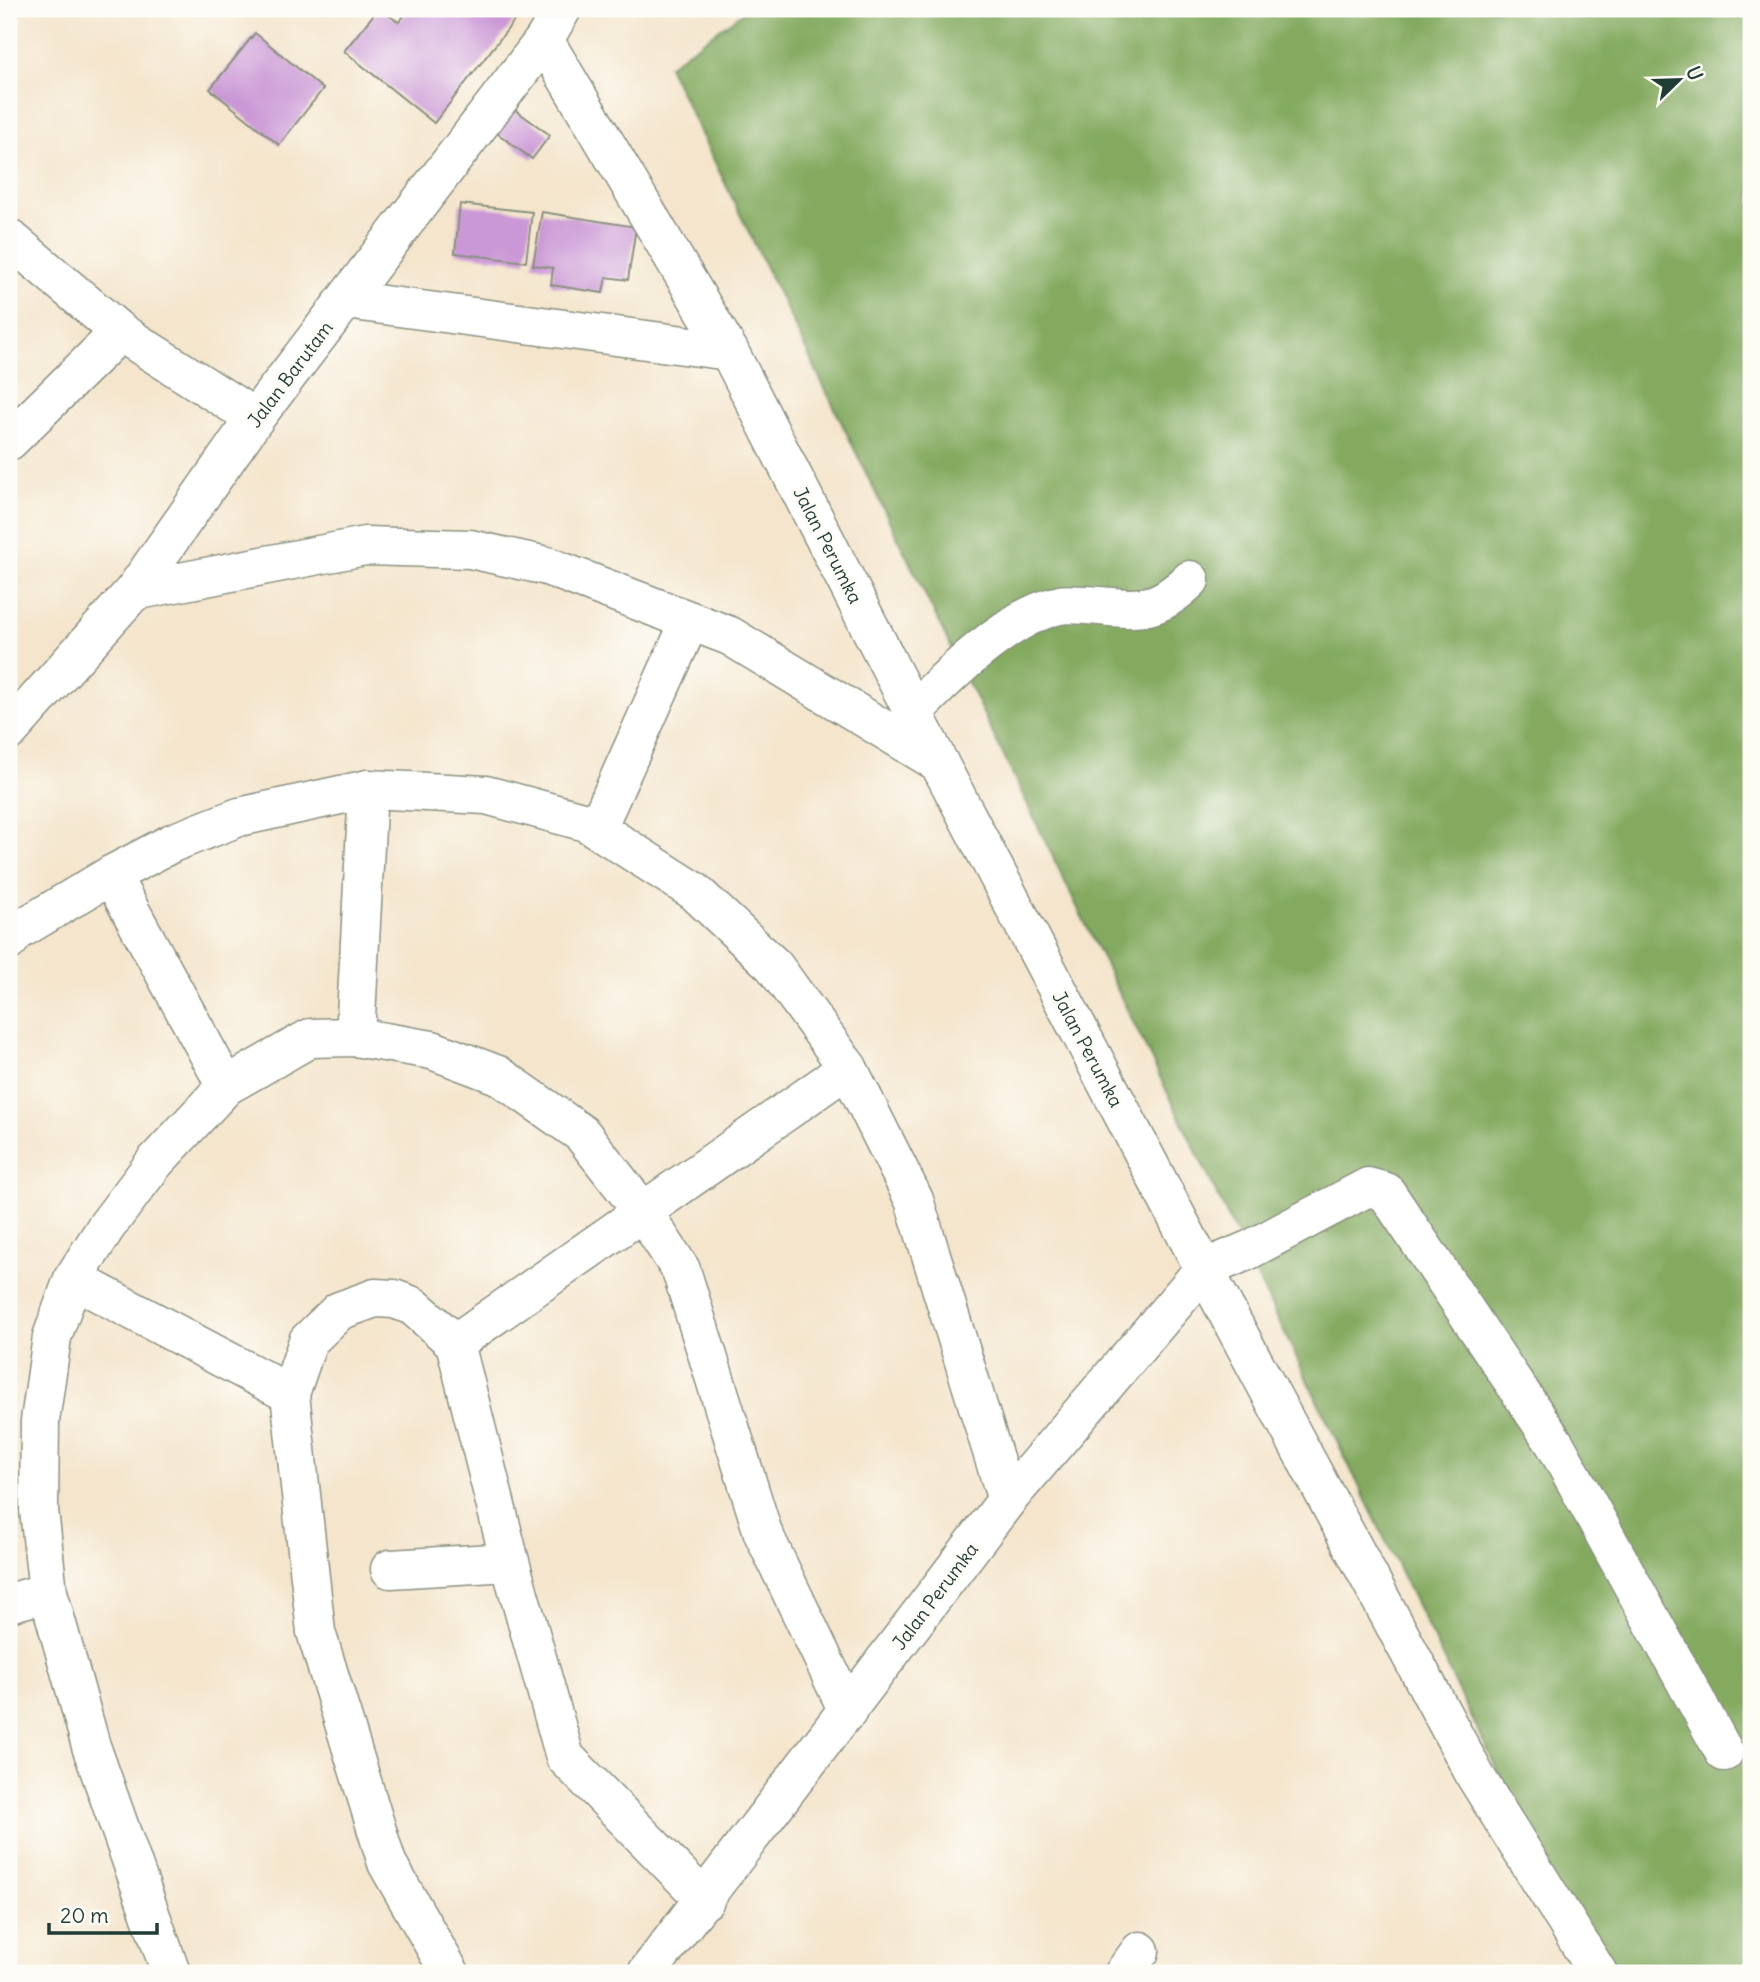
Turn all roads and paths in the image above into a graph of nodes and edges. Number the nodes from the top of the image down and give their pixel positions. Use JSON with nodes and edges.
{"nodes":[{"id":1,"x":553,"y":25,"type":"edge"},
{"id":2,"x":9,"y":238,"type":"edge"},
{"id":3,"x":346,"y":300,"type":"junction"},
{"id":4,"x":120,"y":332,"type":"junction"},
{"id":5,"x":729,"y":351,"type":"junction"},
{"id":6,"x":255,"y":418,"type":"junction"},
{"id":7,"x":9,"y":441,"type":"edge"},
{"id":8,"x":1190,"y":580,"type":"dead end"},
{"id":9,"x":134,"y":591,"type":"junction"},
{"id":10,"x":690,"y":621,"type":"junction"},
{"id":11,"x":913,"y":712,"type":"junction"},
{"id":12,"x":9,"y":731,"type":"edge"},
{"id":13,"x":939,"y":763,"type":"junction"},
{"id":14,"x":368,"y":789,"type":"junction"},
{"id":15,"x":597,"y":828,"type":"junction"},
{"id":16,"x":110,"y":875,"type":"junction"},
{"id":17,"x":9,"y":941,"type":"edge"},
{"id":18,"x":355,"y":1037,"type":"junction"},
{"id":19,"x":848,"y":1069,"type":"junction"},
{"id":20,"x":226,"y":1087,"type":"junction"},
{"id":21,"x":643,"y":1212,"type":"junction"},
{"id":22,"x":1204,"y":1269,"type":"junction"},
{"id":23,"x":73,"y":1279,"type":"junction"},
{"id":24,"x":455,"y":1343,"type":"junction"},
{"id":25,"x":290,"y":1394,"type":"junction"},
{"id":26,"x":1007,"y":1500,"type":"junction"},
{"id":27,"x":510,"y":1562,"type":"junction"},
{"id":28,"x":390,"y":1569,"type":"dead end"},
{"id":29,"x":48,"y":1592,"type":"junction"},
{"id":30,"x":9,"y":1603,"type":"edge"},
{"id":31,"x":848,"y":1711,"type":"junction"},
{"id":32,"x":1724,"y":1752,"type":"dead end"},
{"id":33,"x":705,"y":1900,"type":"junction"},
{"id":34,"x":172,"y":1973,"type":"edge"},
{"id":35,"x":450,"y":1973,"type":"edge"},
{"id":36,"x":647,"y":1973,"type":"edge"},
{"id":37,"x":1598,"y":1973,"type":"edge"}],
"edges":[{"from":1,"to":3,"type":"street","name":"Jalan Barutam"},
{"from":1,"to":5,"type":"street","name":"Jalan Perumka"},
{"from":2,"to":4,"type":"street"},
{"from":3,"to":5,"type":"street"},
{"from":3,"to":6,"type":"street","name":"Jalan Barutam"},
{"from":4,"to":6,"type":"street"},
{"from":4,"to":7,"type":"street"},
{"from":5,"to":11,"type":"street","name":"Jalan Perumka"},
{"from":6,"to":9,"type":"street","name":"Jalan Barutam"},
{"from":8,"to":11,"type":"street"},
{"from":9,"to":10,"type":"street"},
{"from":9,"to":12,"type":"street","name":"Jalan Barutam"},
{"from":10,"to":13,"type":"street"},
{"from":10,"to":15,"type":"street"},
{"from":11,"to":13,"type":"street","name":"Jalan Perumka"},
{"from":13,"to":22,"type":"street","name":"Jalan Perumka"},
{"from":14,"to":15,"type":"street"},
{"from":14,"to":16,"type":"street"},
{"from":14,"to":18,"type":"street"},
{"from":15,"to":19,"type":"street"},
{"from":16,"to":17,"type":"street"},
{"from":16,"to":20,"type":"street"},
{"from":18,"to":20,"type":"street"},
{"from":18,"to":21,"type":"street"},
{"from":19,"to":21,"type":"street"},
{"from":19,"to":26,"type":"street"},
{"from":20,"to":23,"type":"street"},
{"from":21,"to":24,"type":"street"},
{"from":21,"to":31,"type":"street"},
{"from":22,"to":26,"type":"street","name":"Jalan Perumka"},
{"from":22,"to":32,"type":"street"},
{"from":22,"to":37,"type":"street"},
{"from":23,"to":25,"type":"street"},
{"from":23,"to":29,"type":"street"},
{"from":24,"to":25,"type":"street"},
{"from":24,"to":27,"type":"street"},
{"from":25,"to":35,"type":"street"},
{"from":26,"to":31,"type":"street","name":"Jalan Perumka"},
{"from":27,"to":28,"type":"street"},
{"from":27,"to":33,"type":"street"},
{"from":29,"to":30,"type":"street"},
{"from":29,"to":34,"type":"street"},
{"from":31,"to":33,"type":"street","name":"Jalan Perumka"},
{"from":33,"to":36,"type":"street","name":"Jalan Perumka"}]}
